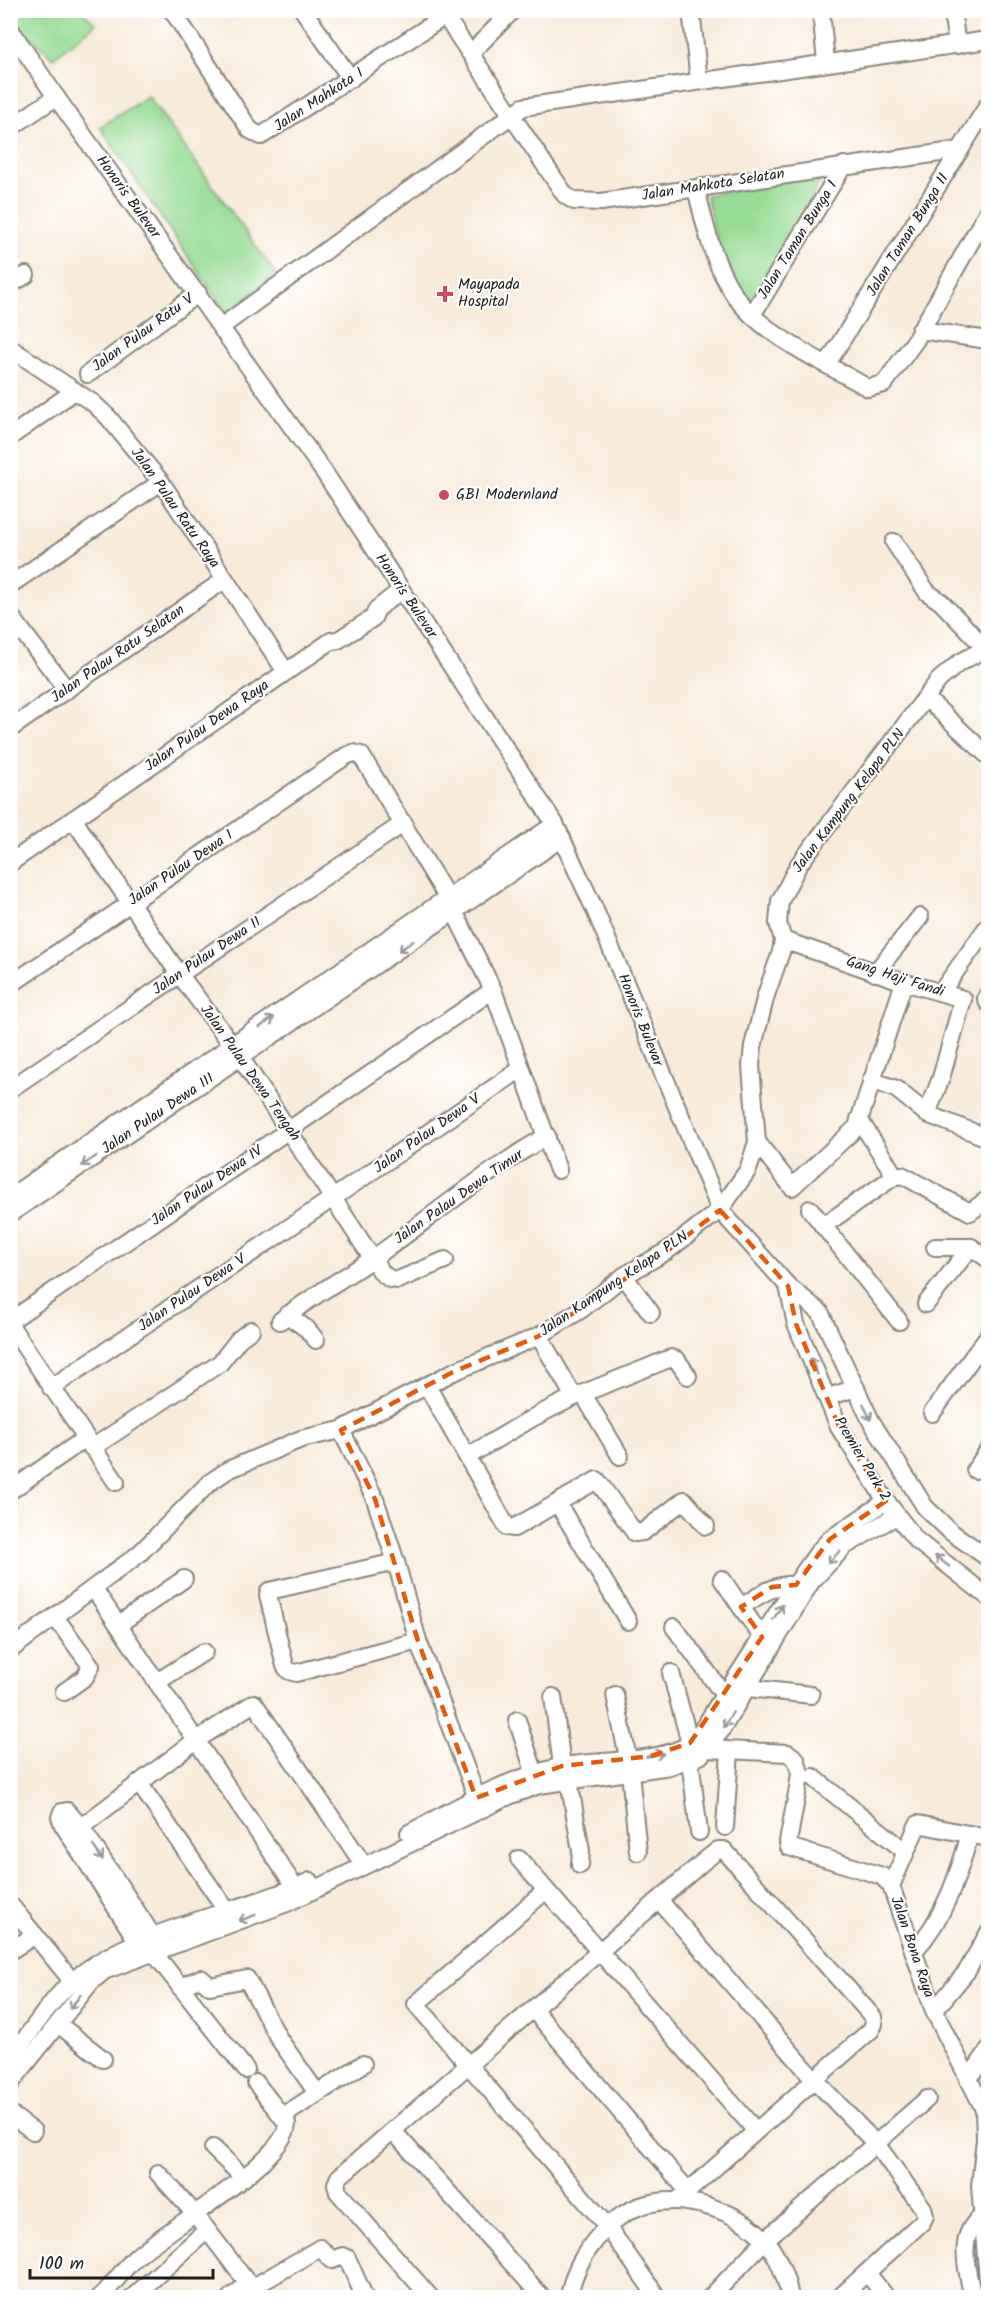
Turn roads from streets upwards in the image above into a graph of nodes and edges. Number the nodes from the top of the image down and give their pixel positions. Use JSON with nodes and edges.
{"nodes":[{"id":1,"x":172,"y":10,"type":"edge"},
{"id":2,"x":303,"y":10,"type":"edge"},
{"id":3,"x":513,"y":10,"type":"edge"},
{"id":4,"x":691,"y":10,"type":"edge"},
{"id":5,"x":820,"y":10,"type":"edge"},
{"id":6,"x":952,"y":10,"type":"edge"},
{"id":7,"x":443,"y":13,"type":"edge"},
{"id":8,"x":10,"y":29,"type":"edge"},
{"id":9,"x":988,"y":40,"type":"edge"},
{"id":10,"x":957,"y":45,"type":"junction"},
{"id":11,"x":471,"y":53,"type":"junction"},
{"id":12,"x":826,"y":63,"type":"junction"},
{"id":13,"x":351,"y":79,"type":"junction"},
{"id":14,"x":699,"y":81,"type":"junction"},
{"id":15,"x":56,"y":97,"type":"junction"},
{"id":16,"x":988,"y":105,"type":"edge"},
{"id":17,"x":512,"y":113,"type":"junction"},
{"id":18,"x":10,"y":128,"type":"edge"},
{"id":19,"x":960,"y":150,"type":"junction"},
{"id":20,"x":844,"y":165,"type":"junction"},
{"id":21,"x":696,"y":188,"type":"junction"},
{"id":22,"x":988,"y":211,"type":"edge"},
{"id":23,"x":26,"y":275,"type":"dead end"},
{"id":24,"x":10,"y":285,"type":"edge"},
{"id":25,"x":198,"y":293,"type":"junction"},
{"id":26,"x":752,"y":315,"type":"junction"},
{"id":27,"x":221,"y":327,"type":"junction"},
{"id":28,"x":920,"y":330,"type":"junction"},
{"id":29,"x":988,"y":340,"type":"edge"},
{"id":30,"x":10,"y":348,"type":"edge"},
{"id":31,"x":827,"y":364,"type":"junction"},
{"id":32,"x":88,"y":374,"type":"dead end"},
{"id":33,"x":73,"y":392,"type":"junction"},
{"id":34,"x":10,"y":437,"type":"edge"},
{"id":35,"x":161,"y":482,"type":"junction"},
{"id":36,"x":894,"y":542,"type":"dead end"},
{"id":37,"x":224,"y":580,"type":"junction"},
{"id":38,"x":10,"y":585,"type":"edge"},
{"id":39,"x":401,"y":590,"type":"junction"},
{"id":40,"x":11,"y":618,"type":"edge"},
{"id":41,"x":987,"y":648,"type":"edge"},
{"id":42,"x":286,"y":672,"type":"junction"},
{"id":43,"x":67,"y":690,"type":"junction"},
{"id":44,"x":926,"y":698,"type":"junction"},
{"id":45,"x":10,"y":729,"type":"edge"},
{"id":46,"x":988,"y":756,"type":"edge"},
{"id":47,"x":73,"y":819,"type":"junction"},
{"id":48,"x":404,"y":823,"type":"junction"},
{"id":49,"x":558,"y":831,"type":"junction"},
{"id":50,"x":10,"y":863,"type":"edge"},
{"id":51,"x":447,"y":897,"type":"junction"},
{"id":52,"x":130,"y":902,"type":"junction"},
{"id":53,"x":455,"y":913,"type":"junction"},
{"id":54,"x":920,"y":917,"type":"dead end"},
{"id":55,"x":988,"y":926,"type":"edge"},
{"id":56,"x":783,"y":940,"type":"junction"},
{"id":57,"x":875,"y":973,"type":"junction"},
{"id":58,"x":179,"y":974,"type":"junction"},
{"id":59,"x":904,"y":982,"type":"junction"},
{"id":60,"x":10,"y":985,"type":"edge"},
{"id":61,"x":493,"y":990,"type":"junction"},
{"id":62,"x":941,"y":992,"type":"junction"},
{"id":63,"x":988,"y":994,"type":"edge"},
{"id":64,"x":988,"y":1003,"type":"edge"},
{"id":65,"x":237,"y":1052,"type":"junction"},
{"id":66,"x":521,"y":1069,"type":"junction"},
{"id":67,"x":872,"y":1080,"type":"junction"},
{"id":68,"x":10,"y":1089,"type":"edge"},
{"id":69,"x":927,"y":1113,"type":"junction"},
{"id":70,"x":860,"y":1119,"type":"junction"},
{"id":71,"x":290,"y":1130,"type":"junction"},
{"id":72,"x":547,"y":1136,"type":"junction"},
{"id":73,"x":988,"y":1138,"type":"edge"},
{"id":74,"x":757,"y":1142,"type":"junction"},
{"id":75,"x":558,"y":1170,"type":"dead end"},
{"id":76,"x":896,"y":1176,"type":"junction"},
{"id":77,"x":10,"y":1197,"type":"edge"},
{"id":78,"x":333,"y":1198,"type":"junction"},
{"id":79,"x":988,"y":1199,"type":"edge"},
{"id":80,"x":810,"y":1209,"type":"dead end"},
{"id":81,"x":720,"y":1210,"type":"junction"},
{"id":82,"x":10,"y":1214,"type":"edge"},
{"id":83,"x":822,"y":1226,"type":"junction"},
{"id":84,"x":971,"y":1246,"type":"junction"},
{"id":85,"x":935,"y":1247,"type":"dead end"},
{"id":86,"x":372,"y":1258,"type":"junction"},
{"id":87,"x":988,"y":1259,"type":"edge"},
{"id":88,"x":445,"y":1260,"type":"dead end"},
{"id":89,"x":624,"y":1276,"type":"junction"},
{"id":90,"x":788,"y":1286,"type":"junction"},
{"id":91,"x":926,"y":1304,"type":"dead end"},
{"id":92,"x":651,"y":1313,"type":"dead end"},
{"id":93,"x":898,"y":1321,"type":"dead end"},
{"id":94,"x":10,"y":1323,"type":"edge"},
{"id":95,"x":251,"y":1330,"type":"dead end"},
{"id":96,"x":539,"y":1336,"type":"junction"},
{"id":97,"x":988,"y":1336,"type":"edge"},
{"id":98,"x":316,"y":1340,"type":"dead end"},
{"id":99,"x":688,"y":1376,"type":"dead end"},
{"id":100,"x":427,"y":1386,"type":"junction"},
{"id":101,"x":51,"y":1388,"type":"junction"},
{"id":102,"x":856,"y":1388,"type":"junction"},
{"id":103,"x":578,"y":1396,"type":"junction"},
{"id":104,"x":828,"y":1397,"type":"junction"},
{"id":105,"x":932,"y":1413,"type":"dead end"},
{"id":106,"x":340,"y":1430,"type":"junction"},
{"id":107,"x":89,"y":1443,"type":"junction"},
{"id":108,"x":988,"y":1451,"type":"edge"},
{"id":109,"x":468,"y":1456,"type":"junction"},
{"id":110,"x":620,"y":1456,"type":"dead end"},
{"id":111,"x":975,"y":1470,"type":"dead end"},
{"id":112,"x":116,"y":1482,"type":"dead end"},
{"id":113,"x":10,"y":1491,"type":"edge"},
{"id":114,"x":886,"y":1501,"type":"junction"},
{"id":115,"x":558,"y":1504,"type":"junction"},
{"id":116,"x":896,"y":1516,"type":"junction"},
{"id":117,"x":706,"y":1526,"type":"dead end"},
{"id":118,"x":988,"y":1558,"type":"edge"},
{"id":119,"x":396,"y":1562,"type":"junction"},
{"id":120,"x":184,"y":1579,"type":"dead end"},
{"id":121,"x":722,"y":1579,"type":"dead end"},
{"id":122,"x":796,"y":1585,"type":"junction"},
{"id":123,"x":94,"y":1589,"type":"junction"},
{"id":124,"x":988,"y":1597,"type":"edge"},
{"id":125,"x":741,"y":1608,"type":"junction"},
{"id":126,"x":55,"y":1617,"type":"junction"},
{"id":127,"x":628,"y":1621,"type":"dead end"},
{"id":128,"x":119,"y":1623,"type":"junction"},
{"id":129,"x":674,"y":1627,"type":"dead end"},
{"id":130,"x":762,"y":1637,"type":"junction"},
{"id":131,"x":418,"y":1641,"type":"junction"},
{"id":132,"x":10,"y":1650,"type":"edge"},
{"id":133,"x":204,"y":1652,"type":"dead end"},
{"id":134,"x":671,"y":1673,"type":"dead end"},
{"id":135,"x":747,"y":1681,"type":"junction"},
{"id":136,"x":157,"y":1682,"type":"junction"},
{"id":137,"x":64,"y":1692,"type":"dead end"},
{"id":138,"x":615,"y":1695,"type":"dead end"},
{"id":139,"x":724,"y":1695,"type":"junction"},
{"id":140,"x":811,"y":1695,"type":"dead end"},
{"id":141,"x":553,"y":1697,"type":"dead end"},
{"id":142,"x":517,"y":1720,"type":"dead end"},
{"id":143,"x":195,"y":1741,"type":"junction"},
{"id":144,"x":707,"y":1749,"type":"junction"},
{"id":145,"x":690,"y":1751,"type":"junction"},
{"id":146,"x":730,"y":1751,"type":"junction"},
{"id":147,"x":629,"y":1765,"type":"junction"},
{"id":148,"x":566,"y":1773,"type":"junction"},
{"id":149,"x":535,"y":1774,"type":"junction"},
{"id":150,"x":813,"y":1777,"type":"dead end"},
{"id":151,"x":139,"y":1783,"type":"junction"},
{"id":152,"x":479,"y":1804,"type":"junction"},
{"id":153,"x":81,"y":1827,"type":"junction"},
{"id":154,"x":725,"y":1827,"type":"dead end"},
{"id":155,"x":699,"y":1832,"type":"dead end"},
{"id":156,"x":970,"y":1834,"type":"junction"},
{"id":157,"x":988,"y":1838,"type":"edge"},
{"id":158,"x":638,"y":1852,"type":"dead end"},
{"id":159,"x":906,"y":1852,"type":"junction"},
{"id":160,"x":359,"y":1858,"type":"junction"},
{"id":161,"x":519,"y":1859,"type":"dead end"},
{"id":162,"x":580,"y":1865,"type":"dead end"},
{"id":163,"x":891,"y":1886,"type":"junction"},
{"id":164,"x":545,"y":1891,"type":"junction"},
{"id":165,"x":299,"y":1892,"type":"junction"},
{"id":166,"x":659,"y":1900,"type":"junction"},
{"id":167,"x":12,"y":1907,"type":"dead end"},
{"id":168,"x":227,"y":1911,"type":"junction"},
{"id":169,"x":988,"y":1934,"type":"edge"},
{"id":170,"x":35,"y":1935,"type":"junction"},
{"id":171,"x":151,"y":1948,"type":"junction"},
{"id":172,"x":10,"y":1951,"type":"edge"},
{"id":173,"x":914,"y":1951,"type":"junction"},
{"id":174,"x":600,"y":1952,"type":"junction"},
{"id":175,"x":72,"y":1981,"type":"junction"},
{"id":176,"x":180,"y":1987,"type":"junction"},
{"id":177,"x":534,"y":2009,"type":"junction"},
{"id":178,"x":934,"y":2011,"type":"junction"},
{"id":179,"x":58,"y":2024,"type":"junction"},
{"id":180,"x":988,"y":2051,"type":"edge"},
{"id":181,"x":10,"y":2059,"type":"edge"},
{"id":182,"x":103,"y":2059,"type":"dead end"},
{"id":183,"x":363,"y":2064,"type":"dead end"},
{"id":184,"x":469,"y":2067,"type":"junction"},
{"id":185,"x":814,"y":2079,"type":"junction"},
{"id":186,"x":969,"y":2080,"type":"junction"},
{"id":187,"x":10,"y":2084,"type":"edge"},
{"id":188,"x":317,"y":2093,"type":"junction"},
{"id":189,"x":927,"y":2099,"type":"dead end"},
{"id":190,"x":986,"y":2102,"type":"edge"},
{"id":191,"x":10,"y":2114,"type":"edge"},
{"id":192,"x":283,"y":2116,"type":"junction"},
{"id":193,"x":756,"y":2130,"type":"junction"},
{"id":194,"x":33,"y":2131,"type":"dead end"},
{"id":195,"x":393,"y":2131,"type":"junction"},
{"id":196,"x":987,"y":2141,"type":"edge"},
{"id":197,"x":877,"y":2145,"type":"junction"},
{"id":198,"x":213,"y":2148,"type":"dead end"},
{"id":199,"x":158,"y":2174,"type":"dead end"},
{"id":200,"x":244,"y":2178,"type":"junction"},
{"id":201,"x":683,"y":2196,"type":"junction"},
{"id":202,"x":195,"y":2214,"type":"junction"},
{"id":203,"x":982,"y":2217,"type":"junction"},
{"id":204,"x":607,"y":2226,"type":"junction"},
{"id":205,"x":207,"y":2230,"type":"junction"},
{"id":206,"x":765,"y":2240,"type":"junction"},
{"id":207,"x":867,"y":2273,"type":"junction"},
{"id":208,"x":988,"y":2280,"type":"edge"},
{"id":209,"x":253,"y":2290,"type":"edge"},
{"id":210,"x":99,"y":2298,"type":"edge"},
{"id":211,"x":132,"y":2298,"type":"edge"},
{"id":212,"x":230,"y":2298,"type":"edge"},
{"id":213,"x":365,"y":2298,"type":"edge"},
{"id":214,"x":431,"y":2298,"type":"edge"},
{"id":215,"x":543,"y":2298,"type":"edge"},
{"id":216,"x":569,"y":2298,"type":"edge"},
{"id":217,"x":658,"y":2298,"type":"edge"},
{"id":218,"x":710,"y":2298,"type":"edge"},
{"id":219,"x":790,"y":2298,"type":"edge"},
{"id":220,"x":839,"y":2298,"type":"edge"},
{"id":221,"x":887,"y":2298,"type":"edge"},
{"id":222,"x":973,"y":2298,"type":"edge"}],
"edges":[{"from":1,"to":13,"type":"street","name":"Jalan Mahkota I"},
{"from":2,"to":13,"type":"street"},
{"from":3,"to":11,"type":"street"},
{"from":4,"to":14,"type":"street"},
{"from":5,"to":12,"type":"street"},
{"from":6,"to":10,"type":"street"},
{"from":7,"to":11,"type":"street","name":"Jalan Mahkota Selatan"},
{"from":7,"to":13,"type":"street","name":"Jalan Mahkota I"},
{"from":8,"to":15,"type":"street","name":"Honoris Bulevar"},
{"from":9,"to":10,"type":"street"},
{"from":10,"to":12,"type":"street"},
{"from":11,"to":17,"type":"street","name":"Jalan Mahkota Selatan"},
{"from":12,"to":14,"type":"street"},
{"from":14,"to":17,"type":"street"},
{"from":15,"to":18,"type":"street"},
{"from":15,"to":25,"type":"street","name":"Honoris Bulevar"},
{"from":16,"to":19,"type":"street","name":"Jalan Taman Bunga II"},
{"from":17,"to":21,"type":"street","name":"Jalan Mahkota Selatan"},
{"from":17,"to":27,"type":"street"},
{"from":19,"to":20,"type":"street","name":"Jalan Mahkota Selatan"},
{"from":19,"to":31,"type":"street","name":"Jalan Taman Bunga II"},
{"from":20,"to":21,"type":"street","name":"Jalan Mahkota Selatan"},
{"from":20,"to":26,"type":"street","name":"Jalan Taman Bunga I"},
{"from":21,"to":26,"type":"street"},
{"from":22,"to":28,"type":"street"},
{"from":23,"to":24,"type":"street"},
{"from":25,"to":27,"type":"street","name":"Honoris Bulevar"},
{"from":25,"to":32,"type":"street","name":"Jalan Pulau Ratu V"},
{"from":26,"to":31,"type":"street"},
{"from":27,"to":39,"type":"street","name":"Honoris Bulevar"},
{"from":28,"to":29,"type":"street"},
{"from":28,"to":31,"type":"street"},
{"from":30,"to":33,"type":"street","name":"Jalan Pulau Ratu Raya"},
{"from":33,"to":34,"type":"street"},
{"from":33,"to":35,"type":"street","name":"Jalan Pulau Ratu Raya"},
{"from":35,"to":37,"type":"street","name":"Jalan Pulau Ratu Raya"},
{"from":35,"to":38,"type":"street"},
{"from":36,"to":41,"type":"street"},
{"from":37,"to":42,"type":"street","name":"Jalan Pulau Ratu Raya"},
{"from":37,"to":43,"type":"street","name":"Jalan Palau Ratu Selatan"},
{"from":39,"to":42,"type":"street","name":"Jalan Pulau Dewa Raya"},
{"from":39,"to":49,"type":"street","name":"Honoris Bulevar"},
{"from":40,"to":43,"type":"street"},
{"from":41,"to":44,"type":"street","name":"Jalan Kampung Kelapa PLN"},
{"from":42,"to":47,"type":"street","name":"Jalan Pulau Dewa Raya"},
{"from":43,"to":45,"type":"street","name":"Jalan Palau Ratu Selatan"},
{"from":44,"to":46,"type":"street"},
{"from":44,"to":56,"type":"street","name":"Jalan Kampung Kelapa PLN"},
{"from":47,"to":50,"type":"street","name":"Jalan Pulau Dewa Raya"},
{"from":47,"to":52,"type":"street","name":"Jalan Pulau Dewa Tengah"},
{"from":48,"to":51,"type":"street"},
{"from":48,"to":52,"type":"street","name":"Jalan Pulau Dewa I"},
{"from":48,"to":58,"type":"street","name":"Jalan Pulau Dewa II"},
{"from":49,"to":51,"type":"street","name":"Jalan Pulau Dewa III"},
{"from":49,"to":53,"type":"street","name":"Jalan Pulau Dewa III"},
{"from":49,"to":81,"type":"street","name":"Honoris Bulevar"},
{"from":51,"to":53,"type":"street"},
{"from":65,"to":51,"type":"street","name":"Jalan Pulau Dewa III","one_way":true},
{"from":52,"to":58,"type":"street","name":"Jalan Pulau Dewa Tengah"},
{"from":52,"to":60,"type":"street","name":"Jalan Pulau Dewa I"},
{"from":53,"to":61,"type":"street"},
{"from":53,"to":65,"type":"street","name":"Jalan Pulau Dewa III","one_way":true},
{"from":54,"to":57,"type":"street"},
{"from":55,"to":62,"type":"street"},
{"from":56,"to":57,"type":"street","name":"Gang Haji Fandi"},
{"from":56,"to":74,"type":"street","name":"Jalan Kampung Kelapa PLN"},
{"from":57,"to":59,"type":"street","name":"Gang Haji Fandi"},
{"from":58,"to":65,"type":"street","name":"Jalan Pulau Dewa Tengah"},
{"from":58,"to":68,"type":"street","name":"Jalan Pulau Dewa II"},
{"from":59,"to":62,"type":"street","name":"Gang Haji Fandi"},
{"from":59,"to":67,"type":"street"},
{"from":61,"to":66,"type":"street"},
{"from":61,"to":71,"type":"street","name":"Jalan Pulau Dewa IV"},
{"from":62,"to":69,"type":"street","name":"Gang Haji Fandi"},
{"from":63,"to":64,"type":"street"},
{"from":65,"to":71,"type":"street","name":"Jalan Pulau Dewa Tengah"},
{"from":65,"to":77,"type":"street","name":"Jalan Pulau Dewa III"},
{"from":65,"to":82,"type":"street","name":"Jalan Pulau Dewa III","one_way":true},
{"from":66,"to":72,"type":"street"},
{"from":66,"to":78,"type":"street","name":"Jalan Palau Dewa V"},
{"from":67,"to":69,"type":"street"},
{"from":67,"to":70,"type":"street"},
{"from":69,"to":73,"type":"street"},
{"from":70,"to":74,"type":"street"},
{"from":70,"to":76,"type":"street"},
{"from":71,"to":78,"type":"street","name":"Jalan Pulau Dewa Tengah"},
{"from":71,"to":94,"type":"street","name":"Jalan Pulau Dewa IV"},
{"from":72,"to":75,"type":"street"},
{"from":72,"to":86,"type":"street","name":"Jalan Palau Dewa Timur"},
{"from":74,"to":81,"type":"street","name":"Jalan Kampung Kelapa PLN"},
{"from":76,"to":79,"type":"street"},
{"from":76,"to":83,"type":"street"},
{"from":78,"to":86,"type":"street","name":"Jalan Pulau Dewa Tengah"},
{"from":78,"to":101,"type":"street","name":"Jalan Pulau Dewa V"},
{"from":80,"to":83,"type":"street"},
{"from":81,"to":89,"type":"street","name":"Jalan Kampung Kelapa PLN"},
{"from":81,"to":90,"type":"street","name":"Premier Park 2"},
{"from":83,"to":93,"type":"street"},
{"from":84,"to":85,"type":"street"},
{"from":84,"to":87,"type":"street"},
{"from":84,"to":91,"type":"street"},
{"from":86,"to":88,"type":"street","name":"Jalan Pulau Dewa Tengah"},
{"from":86,"to":98,"type":"street","name":"Jalan Palau Dewa Timur"},
{"from":89,"to":92,"type":"street"},
{"from":89,"to":96,"type":"street","name":"Jalan Kampung Kelapa PLN"},
{"from":90,"to":102,"type":"street","name":"Premier Park 2"},
{"from":104,"to":90,"type":"street","name":"Premier Park 2","one_way":true},
{"from":94,"to":101,"type":"street"},
{"from":95,"to":107,"type":"street"},
{"from":96,"to":100,"type":"street","name":"Jalan Kampung Kelapa PLN"},
{"from":96,"to":103,"type":"street"},
{"from":97,"to":105,"type":"street"},
{"from":99,"to":103,"type":"street"},
{"from":100,"to":106,"type":"street","name":"Jalan Kampung Kelapa PLN"},
{"from":100,"to":109,"type":"street"},
{"from":101,"to":107,"type":"street"},
{"from":102,"to":104,"type":"street"},
{"from":102,"to":118,"type":"street","name":"Premier Park 2","one_way":true},
{"from":103,"to":109,"type":"street"},
{"from":103,"to":110,"type":"street"},
{"from":104,"to":114,"type":"street","name":"Premier Park 2"},
{"from":106,"to":119,"type":"street"},
{"from":106,"to":123,"type":"street","name":"Jalan Kampung Kelapa PLN"},
{"from":107,"to":112,"type":"street"},
{"from":107,"to":113,"type":"street"},
{"from":108,"to":111,"type":"street"},
{"from":109,"to":115,"type":"street"},
{"from":114,"to":116,"type":"street","name":"Premier Park 2"},
{"from":114,"to":122,"type":"street"},
{"from":115,"to":117,"type":"street"},
{"from":115,"to":127,"type":"street"},
{"from":124,"to":116,"type":"street","name":"Premier Park 2","one_way":true},
{"from":116,"to":135,"type":"street","one_way":true},
{"from":119,"to":131,"type":"street"},
{"from":119,"to":131,"type":"street"},
{"from":120,"to":128,"type":"street"},
{"from":121,"to":125,"type":"street"},
{"from":122,"to":125,"type":"street"},
{"from":130,"to":122,"type":"street","one_way":true},
{"from":123,"to":126,"type":"street","name":"Jalan Kampung Kelapa PLN"},
{"from":123,"to":128,"type":"street"},
{"from":125,"to":130,"type":"street"},
{"from":126,"to":132,"type":"street","name":"Jalan Kampung Kelapa PLN"},
{"from":126,"to":137,"type":"street"},
{"from":128,"to":136,"type":"street"},
{"from":129,"to":139,"type":"street"},
{"from":130,"to":135,"type":"street"},
{"from":131,"to":152,"type":"street"},
{"from":133,"to":136,"type":"street"},
{"from":134,"to":145,"type":"street"},
{"from":135,"to":139,"type":"street"},
{"from":135,"to":140,"type":"street"},
{"from":135,"to":144,"type":"street","one_way":true},
{"from":136,"to":143,"type":"street"},
{"from":138,"to":147,"type":"street"},
{"from":139,"to":145,"type":"street"},
{"from":141,"to":148,"type":"street"},
{"from":142,"to":149,"type":"street"},
{"from":143,"to":151,"type":"street"},
{"from":143,"to":160,"type":"street"},
{"from":143,"to":165,"type":"street"},
{"from":144,"to":145,"type":"street"},
{"from":144,"to":146,"type":"street","name":"Jalan Bona Raya"},
{"from":145,"to":147,"type":"street"},
{"from":145,"to":155,"type":"street"},
{"from":146,"to":154,"type":"street"},
{"from":146,"to":163,"type":"street","name":"Jalan Bona Raya"},
{"from":147,"to":148,"type":"street"},
{"from":147,"to":158,"type":"street"},
{"from":148,"to":149,"type":"street"},
{"from":148,"to":152,"type":"street"},
{"from":148,"to":162,"type":"street"},
{"from":149,"to":152,"type":"street"},
{"from":150,"to":159,"type":"street"},
{"from":151,"to":153,"type":"street"},
{"from":151,"to":168,"type":"street"},
{"from":152,"to":160,"type":"street"},
{"from":152,"to":165,"type":"street"},
{"from":153,"to":171,"type":"street","one_way":true},
{"from":153,"to":171,"type":"street"},
{"from":156,"to":157,"type":"street"},
{"from":156,"to":159,"type":"street"},
{"from":156,"to":173,"type":"street"},
{"from":159,"to":163,"type":"street"},
{"from":160,"to":165,"type":"street"},
{"from":161,"to":164,"type":"street"},
{"from":163,"to":173,"type":"street","name":"Jalan Bona Raya"},
{"from":164,"to":174,"type":"street"},
{"from":164,"to":184,"type":"street"},
{"from":165,"to":168,"type":"street"},
{"from":165,"to":171,"type":"street","one_way":true},
{"from":166,"to":174,"type":"street"},
{"from":166,"to":185,"type":"street"},
{"from":166,"to":185,"type":"street"},
{"from":167,"to":170,"type":"street"},
{"from":168,"to":171,"type":"street"},
{"from":169,"to":178,"type":"street"},
{"from":170,"to":172,"type":"street"},
{"from":170,"to":175,"type":"street"},
{"from":171,"to":175,"type":"street"},
{"from":171,"to":176,"type":"street"},
{"from":171,"to":179,"type":"street","one_way":true},
{"from":173,"to":178,"type":"street","name":"Jalan Bona Raya"},
{"from":174,"to":177,"type":"street"},
{"from":174,"to":193,"type":"street"},
{"from":175,"to":181,"type":"street"},
{"from":176,"to":188,"type":"street"},
{"from":176,"to":192,"type":"street"},
{"from":177,"to":184,"type":"street"},
{"from":177,"to":201,"type":"street"},
{"from":178,"to":186,"type":"street","name":"Jalan Bona Raya"},
{"from":179,"to":182,"type":"street"},
{"from":179,"to":187,"type":"street"},
{"from":180,"to":186,"type":"street"},
{"from":183,"to":188,"type":"street"},
{"from":184,"to":195,"type":"street"},
{"from":184,"to":204,"type":"street"},
{"from":185,"to":193,"type":"street"},
{"from":185,"to":197,"type":"street"},
{"from":186,"to":190,"type":"street","name":"Jalan Bona Raya"},
{"from":188,"to":192,"type":"street"},
{"from":189,"to":197,"type":"street"},
{"from":190,"to":196,"type":"street","name":"Jalan Bona Raya"},
{"from":191,"to":194,"type":"street"},
{"from":192,"to":200,"type":"street"},
{"from":193,"to":201,"type":"street"},
{"from":195,"to":214,"type":"street"},
{"from":195,"to":215,"type":"street"},
{"from":196,"to":203,"type":"street","name":"Jalan Bona Raya"},
{"from":197,"to":206,"type":"street"},
{"from":197,"to":207,"type":"street"},
{"from":198,"to":200,"type":"street"},
{"from":199,"to":202,"type":"street"},
{"from":200,"to":202,"type":"street"},
{"from":201,"to":204,"type":"street"},
{"from":201,"to":206,"type":"street"},
{"from":202,"to":205,"type":"street"},
{"from":202,"to":210,"type":"street"},
{"from":203,"to":208,"type":"street","name":"Jalan Bona Raya"},
{"from":203,"to":222,"type":"street"},
{"from":204,"to":216,"type":"street"},
{"from":204,"to":217,"type":"street"},
{"from":205,"to":209,"type":"street"},
{"from":205,"to":211,"type":"street"},
{"from":206,"to":218,"type":"street"},
{"from":206,"to":219,"type":"street"},
{"from":207,"to":220,"type":"street"},
{"from":207,"to":221,"type":"street"},
{"from":209,"to":212,"type":"street"},
{"from":209,"to":213,"type":"street"}]}
